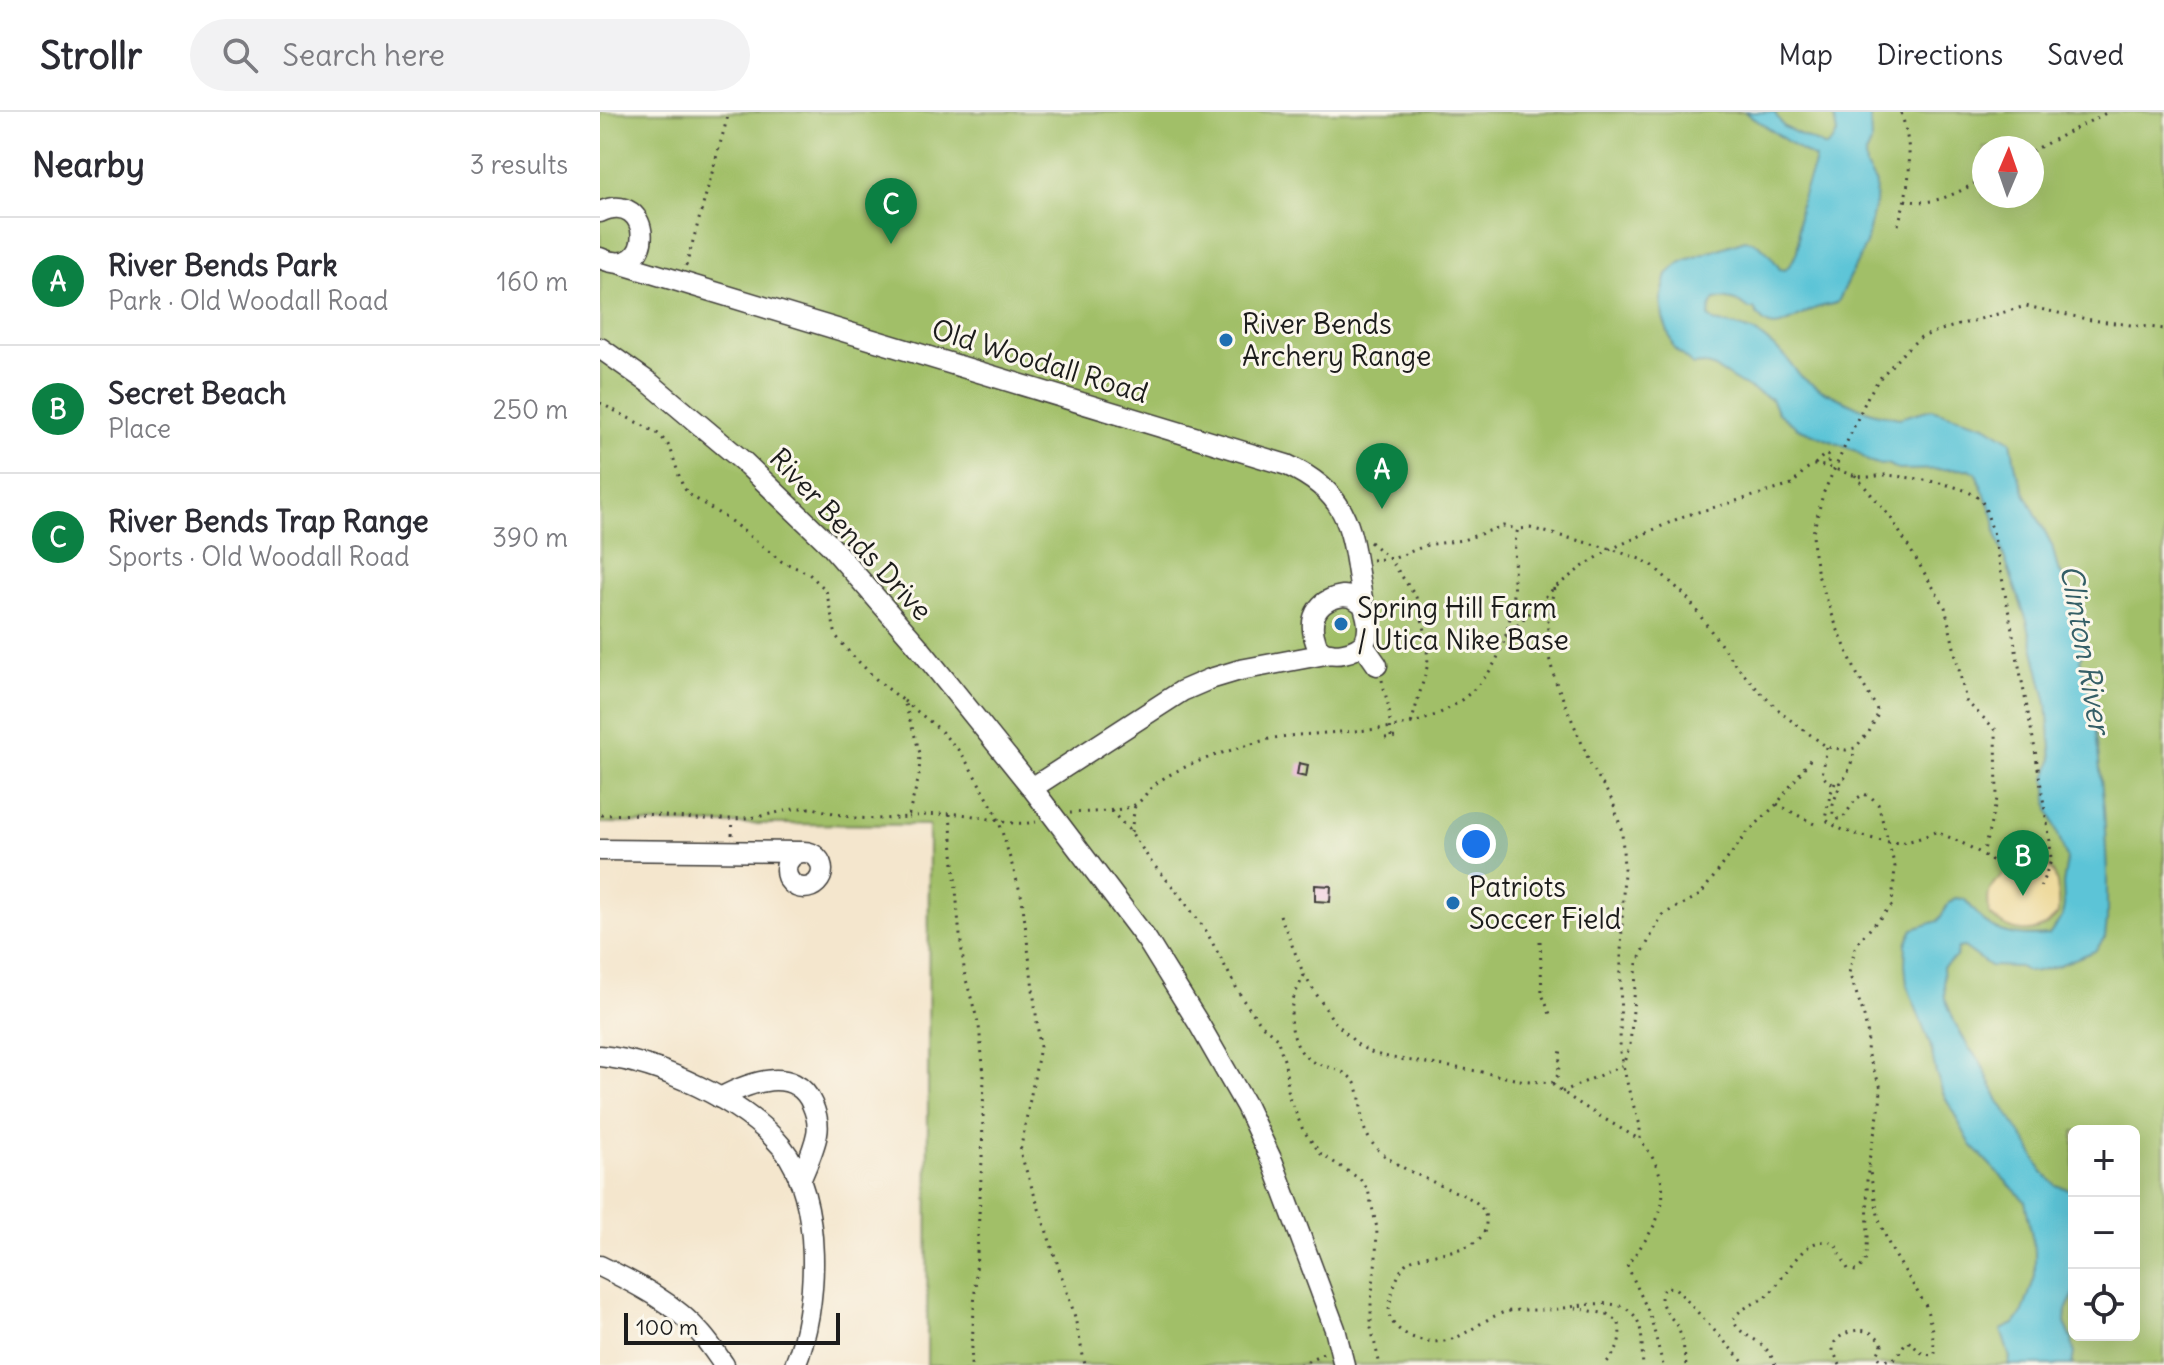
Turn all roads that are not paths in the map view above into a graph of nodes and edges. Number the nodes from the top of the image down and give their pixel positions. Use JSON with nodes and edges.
{"nodes":[{"id":1,"x":600,"y":212,"type":"edge"},
{"id":2,"x":608,"y":260,"type":"edge"},
{"id":3,"x":639,"y":260,"type":"junction"},
{"id":4,"x":600,"y":348,"type":"edge"},
{"id":5,"x":1358,"y":570,"type":"junction"},
{"id":6,"x":1343,"y":596,"type":"junction"},
{"id":7,"x":1363,"y":604,"type":"junction"},
{"id":8,"x":1363,"y":645,"type":"junction"},
{"id":9,"x":1318,"y":650,"type":"junction"},
{"id":10,"x":1377,"y":665,"type":"road end"},
{"id":11,"x":1032,"y":788,"type":"junction"},
{"id":12,"x":600,"y":850,"type":"edge"},
{"id":13,"x":802,"y":852,"type":"junction"},
{"id":14,"x":773,"y":853,"type":"junction"},
{"id":15,"x":787,"y":878,"type":"junction"},
{"id":16,"x":600,"y":1056,"type":"edge"},
{"id":17,"x":720,"y":1098,"type":"junction"},
{"id":18,"x":800,"y":1181,"type":"junction"},
{"id":19,"x":600,"y":1266,"type":"edge"},
{"id":20,"x":1341,"y":1355,"type":"edge"},
{"id":21,"x":724,"y":1365,"type":"edge"},
{"id":22,"x":795,"y":1365,"type":"edge"}],
"edges":[{"from":1,"to":3,"type":"street"},
{"from":2,"to":3,"type":"street","name":"Old Woodall Road"},
{"from":3,"to":5,"type":"street","name":"Old Woodall Road"},
{"from":4,"to":11,"type":"street","name":"River Bends Drive"},
{"from":5,"to":6,"type":"street"},
{"from":5,"to":7,"type":"street","name":"Old Woodall Road"},
{"from":6,"to":7,"type":"street"},
{"from":6,"to":9,"type":"street"},
{"from":7,"to":8,"type":"street","name":"Old Woodall Road"},
{"from":8,"to":9,"type":"street"},
{"from":8,"to":10,"type":"street"},
{"from":9,"to":11,"type":"street"},
{"from":11,"to":20,"type":"street","name":"River Bends Drive"},
{"from":12,"to":14,"type":"street"},
{"from":13,"to":14,"type":"street"},
{"from":13,"to":15,"type":"street"},
{"from":13,"to":15,"type":"street"},
{"from":14,"to":15,"type":"street"},
{"from":16,"to":17,"type":"street"},
{"from":17,"to":18,"type":"street"},
{"from":17,"to":18,"type":"street"},
{"from":18,"to":22,"type":"street"},
{"from":19,"to":21,"type":"street"}]}
